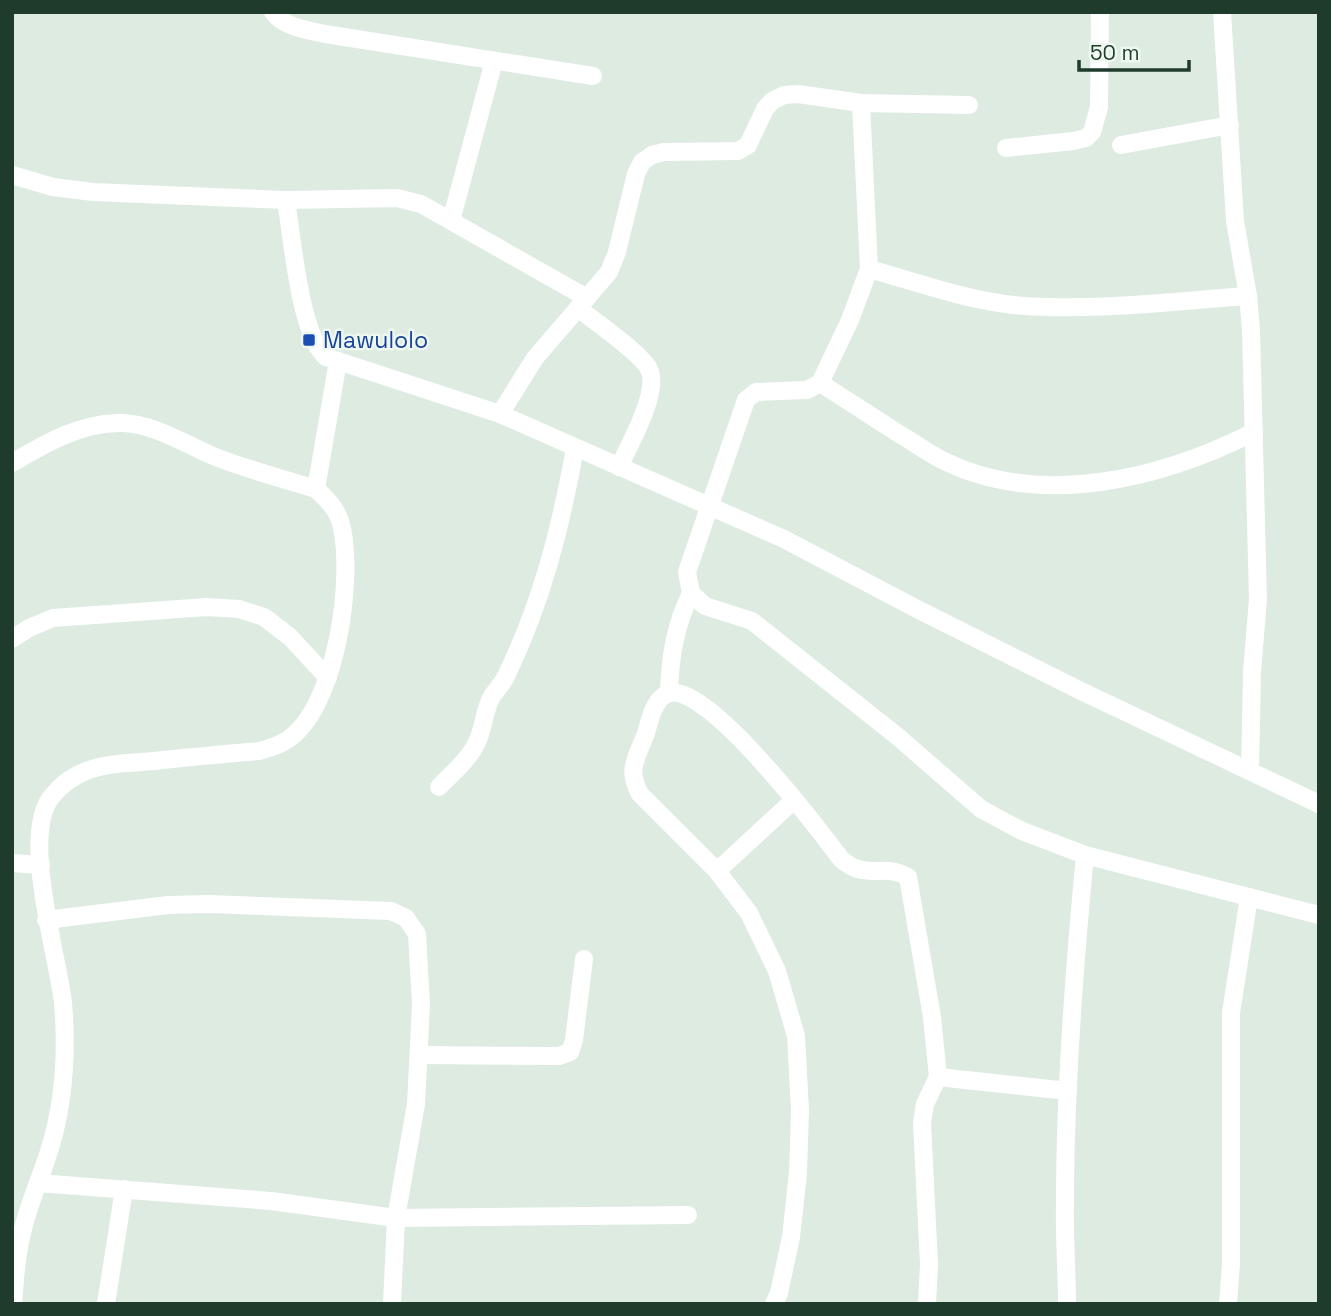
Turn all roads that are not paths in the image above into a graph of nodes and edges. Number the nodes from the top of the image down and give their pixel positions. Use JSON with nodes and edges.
{"nodes":[{"id":1,"x":273,"y":12,"type":"edge"},
{"id":2,"x":1100,"y":12,"type":"edge"},
{"id":3,"x":1222,"y":12,"type":"edge"},
{"id":4,"x":494,"y":61,"type":"junction"},
{"id":5,"x":593,"y":76,"type":"dead end"},
{"id":6,"x":861,"y":103,"type":"junction"},
{"id":7,"x":969,"y":106,"type":"dead end"},
{"id":8,"x":1230,"y":125,"type":"junction"},
{"id":9,"x":1121,"y":145,"type":"dead end"},
{"id":10,"x":1006,"y":148,"type":"dead end"},
{"id":11,"x":12,"y":175,"type":"edge"},
{"id":12,"x":286,"y":200,"type":"junction"},
{"id":13,"x":450,"y":221,"type":"junction"},
{"id":14,"x":869,"y":269,"type":"junction"},
{"id":15,"x":1248,"y":296,"type":"junction"},
{"id":16,"x":583,"y":303,"type":"junction"},
{"id":17,"x":338,"y":361,"type":"junction"},
{"id":18,"x":820,"y":383,"type":"junction"},
{"id":19,"x":500,"y":414,"type":"junction"},
{"id":20,"x":1254,"y":432,"type":"junction"},
{"id":21,"x":575,"y":448,"type":"junction"},
{"id":22,"x":12,"y":463,"type":"edge"},
{"id":23,"x":619,"y":467,"type":"junction"},
{"id":24,"x":316,"y":489,"type":"junction"},
{"id":25,"x":710,"y":506,"type":"junction"},
{"id":26,"x":691,"y":593,"type":"junction"},
{"id":27,"x":12,"y":639,"type":"edge"},
{"id":28,"x":328,"y":678,"type":"junction"},
{"id":29,"x":669,"y":693,"type":"junction"},
{"id":30,"x":1250,"y":771,"type":"junction"},
{"id":31,"x":439,"y":787,"type":"dead end"},
{"id":32,"x":794,"y":800,"type":"junction"},
{"id":33,"x":1319,"y":804,"type":"edge"},
{"id":34,"x":1085,"y":855,"type":"junction"},
{"id":35,"x":12,"y":863,"type":"edge"},
{"id":36,"x":41,"y":865,"type":"junction"},
{"id":37,"x":717,"y":871,"type":"junction"},
{"id":38,"x":1249,"y":897,"type":"junction"},
{"id":39,"x":1319,"y":915,"type":"edge"},
{"id":40,"x":46,"y":920,"type":"junction"},
{"id":41,"x":584,"y":958,"type":"dead end"},
{"id":42,"x":419,"y":1055,"type":"junction"},
{"id":43,"x":938,"y":1077,"type":"junction"},
{"id":44,"x":1068,"y":1091,"type":"junction"},
{"id":45,"x":37,"y":1183,"type":"junction"},
{"id":46,"x":124,"y":1189,"type":"junction"},
{"id":47,"x":688,"y":1215,"type":"dead end"},
{"id":48,"x":396,"y":1219,"type":"junction"},
{"id":49,"x":17,"y":1231,"type":"edge"},
{"id":50,"x":13,"y":1304,"type":"edge"},
{"id":51,"x":106,"y":1304,"type":"edge"},
{"id":52,"x":392,"y":1304,"type":"edge"},
{"id":53,"x":774,"y":1304,"type":"edge"},
{"id":54,"x":927,"y":1304,"type":"edge"},
{"id":55,"x":1067,"y":1304,"type":"edge"},
{"id":56,"x":1228,"y":1304,"type":"edge"}],
"edges":[{"from":1,"to":4,"type":"street"},
{"from":2,"to":10,"type":"street"},
{"from":3,"to":8,"type":"street"},
{"from":4,"to":5,"type":"street"},
{"from":4,"to":13,"type":"street"},
{"from":6,"to":7,"type":"street"},
{"from":6,"to":14,"type":"street"},
{"from":6,"to":16,"type":"street"},
{"from":8,"to":9,"type":"street"},
{"from":8,"to":15,"type":"street"},
{"from":11,"to":12,"type":"street"},
{"from":12,"to":13,"type":"street"},
{"from":12,"to":17,"type":"street"},
{"from":13,"to":16,"type":"street"},
{"from":14,"to":15,"type":"street"},
{"from":14,"to":18,"type":"street"},
{"from":15,"to":20,"type":"street"},
{"from":16,"to":19,"type":"street"},
{"from":16,"to":23,"type":"street"},
{"from":17,"to":19,"type":"street"},
{"from":17,"to":24,"type":"street"},
{"from":18,"to":20,"type":"street"},
{"from":18,"to":25,"type":"street"},
{"from":19,"to":21,"type":"street"},
{"from":20,"to":30,"type":"street"},
{"from":21,"to":23,"type":"street"},
{"from":21,"to":31,"type":"street"},
{"from":22,"to":24,"type":"street"},
{"from":23,"to":25,"type":"street"},
{"from":24,"to":28,"type":"street"},
{"from":25,"to":26,"type":"street"},
{"from":25,"to":30,"type":"street"},
{"from":26,"to":29,"type":"street"},
{"from":26,"to":34,"type":"street"},
{"from":27,"to":28,"type":"street"},
{"from":28,"to":36,"type":"street"},
{"from":29,"to":32,"type":"street"},
{"from":29,"to":37,"type":"street"},
{"from":30,"to":33,"type":"street"},
{"from":32,"to":37,"type":"street"},
{"from":32,"to":43,"type":"street"},
{"from":34,"to":38,"type":"street"},
{"from":34,"to":44,"type":"street"},
{"from":35,"to":36,"type":"street"},
{"from":36,"to":40,"type":"street"},
{"from":37,"to":53,"type":"street"},
{"from":38,"to":39,"type":"street"},
{"from":38,"to":56,"type":"street"},
{"from":40,"to":42,"type":"street"},
{"from":40,"to":45,"type":"street"},
{"from":41,"to":42,"type":"street"},
{"from":42,"to":48,"type":"street"},
{"from":43,"to":44,"type":"street"},
{"from":43,"to":54,"type":"street"},
{"from":44,"to":55,"type":"street"},
{"from":45,"to":46,"type":"street"},
{"from":45,"to":49,"type":"street"},
{"from":46,"to":48,"type":"street"},
{"from":46,"to":51,"type":"street"},
{"from":47,"to":48,"type":"street"},
{"from":48,"to":52,"type":"street"},
{"from":49,"to":50,"type":"street"}]}
